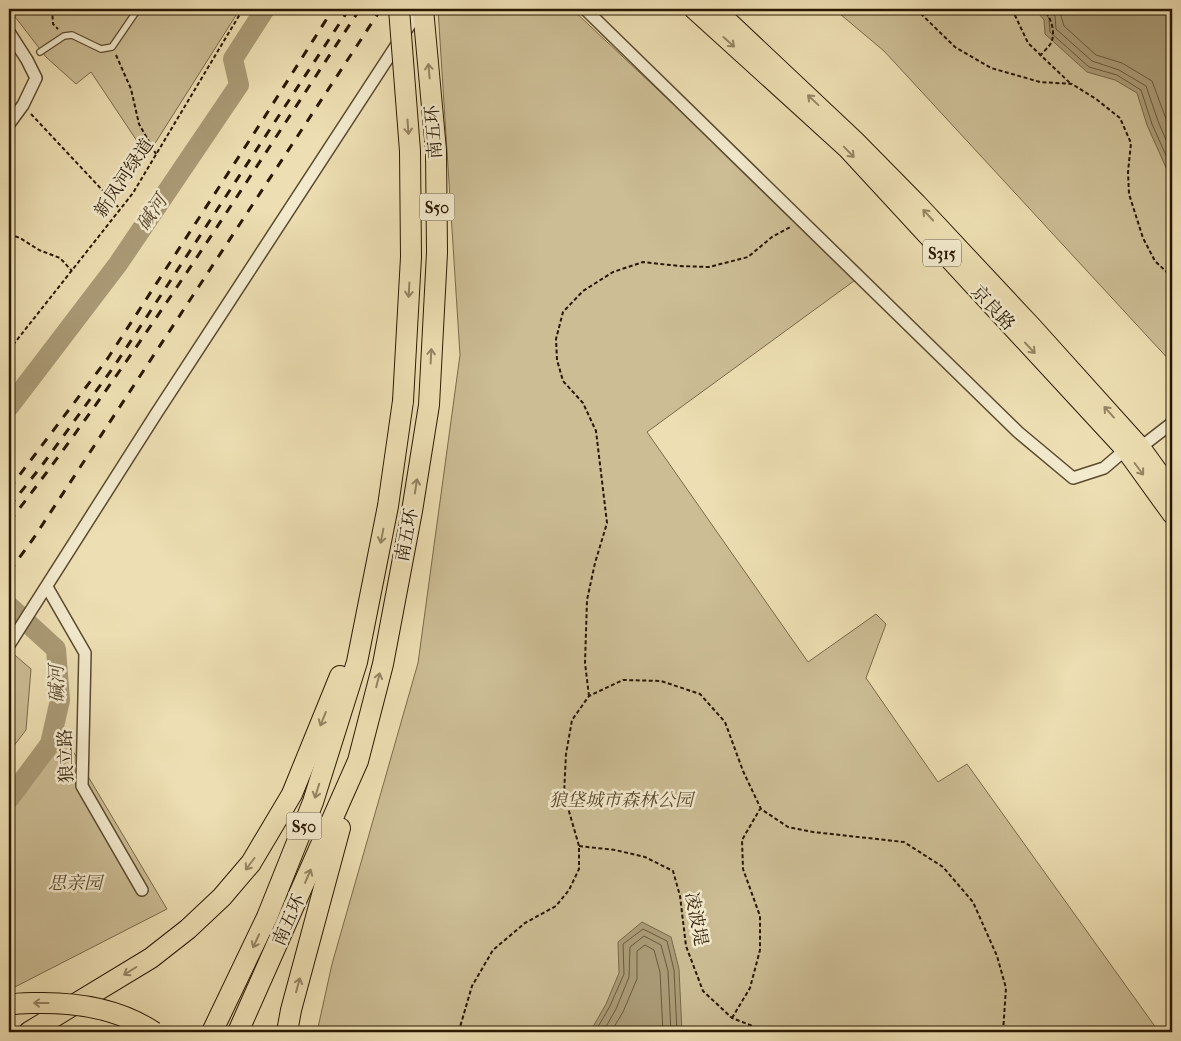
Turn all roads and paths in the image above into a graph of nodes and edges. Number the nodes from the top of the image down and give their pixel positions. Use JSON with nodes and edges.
{"nodes":[{"id":1,"x":52,"y":9,"type":"edge"},
{"id":2,"x":138,"y":9,"type":"edge"},
{"id":3,"x":243,"y":9,"type":"edge"},
{"id":4,"x":399,"y":9,"type":"edge"},
{"id":5,"x":422,"y":9,"type":"edge"},
{"id":6,"x":585,"y":9,"type":"edge"},
{"id":7,"x":693,"y":9,"type":"edge"},
{"id":8,"x":716,"y":9,"type":"edge"},
{"id":9,"x":916,"y":9,"type":"edge"},
{"id":10,"x":1012,"y":9,"type":"edge"},
{"id":11,"x":1044,"y":9,"type":"edge"},
{"id":12,"x":9,"y":32,"type":"edge"},
{"id":13,"x":64,"y":36,"type":"junction"},
{"id":14,"x":112,"y":47,"type":"junction"},
{"id":15,"x":40,"y":52,"type":"dead end"},
{"id":16,"x":1040,"y":56,"type":"junction"},
{"id":17,"x":1072,"y":84,"type":"junction"},
{"id":18,"x":23,"y":105,"type":"junction"},
{"id":19,"x":9,"y":124,"type":"edge"},
{"id":20,"x":156,"y":154,"type":"junction"},
{"id":21,"x":120,"y":209,"type":"junction"},
{"id":22,"x":801,"y":220,"type":"junction"},
{"id":23,"x":9,"y":234,"type":"edge"},
{"id":24,"x":72,"y":271,"type":"junction"},
{"id":25,"x":1172,"y":277,"type":"edge"},
{"id":26,"x":9,"y":350,"type":"edge"},
{"id":27,"x":1172,"y":423,"type":"edge"},
{"id":28,"x":1133,"y":449,"type":"junction"},
{"id":29,"x":1172,"y":490,"type":"edge"},
{"id":30,"x":1172,"y":515,"type":"edge"},
{"id":31,"x":46,"y":587,"type":"junction"},
{"id":32,"x":367,"y":609,"type":"junction"},
{"id":33,"x":9,"y":644,"type":"edge"},
{"id":34,"x":589,"y":696,"type":"junction"},
{"id":35,"x":358,"y":761,"type":"junction"},
{"id":36,"x":761,"y":809,"type":"junction"},
{"id":37,"x":579,"y":846,"type":"junction"},
{"id":38,"x":142,"y":890,"type":"dead end"},
{"id":39,"x":9,"y":1005,"type":"edge"},
{"id":40,"x":732,"y":1018,"type":"junction"},
{"id":41,"x":29,"y":1032,"type":"edge"},
{"id":42,"x":154,"y":1032,"type":"edge"},
{"id":43,"x":212,"y":1032,"type":"edge"},
{"id":44,"x":238,"y":1032,"type":"edge"},
{"id":45,"x":286,"y":1032,"type":"edge"},
{"id":46,"x":461,"y":1032,"type":"edge"},
{"id":47,"x":768,"y":1032,"type":"edge"},
{"id":48,"x":1003,"y":1032,"type":"edge"}],
"edges":[{"from":1,"to":13,"type":"path"},
{"from":2,"to":14,"type":"lane"},
{"from":3,"to":20,"type":"path","name":"新凤河绿道"},
{"from":4,"to":32,"type":"highway","name":"南五环","number":"S50","one_way":true,"bridge":true},
{"from":5,"to":31,"type":"street"},
{"from":35,"to":5,"type":"highway","name":"南五环","number":"S50","one_way":true},
{"from":6,"to":22,"type":"street"},
{"from":7,"to":28,"type":"main road","name":"京良路","number":"S315","one_way":true},
{"from":28,"to":8,"type":"main road","name":"京良路","number":"S315","one_way":true},
{"from":9,"to":17,"type":"path"},
{"from":10,"to":16,"type":"path"},
{"from":11,"to":16,"type":"path"},
{"from":12,"to":18,"type":"street"},
{"from":13,"to":14,"type":"lane"},
{"from":13,"to":15,"type":"lane"},
{"from":14,"to":20,"type":"path"},
{"from":16,"to":17,"type":"path"},
{"from":17,"to":25,"type":"path"},
{"from":18,"to":19,"type":"street"},
{"from":18,"to":21,"type":"path"},
{"from":20,"to":21,"type":"path","name":"新凤河绿道"},
{"from":21,"to":24,"type":"path","name":"新凤河绿道"},
{"from":22,"to":28,"type":"street"},
{"from":22,"to":34,"type":"path"},
{"from":23,"to":24,"type":"path"},
{"from":24,"to":26,"type":"path","name":"新凤河绿道"},
{"from":27,"to":28,"type":"street"},
{"from":28,"to":29,"type":"main road","name":"京良路","number":"S315"},
{"from":28,"to":30,"type":"main road","name":"京良路","number":"S315","one_way":true},
{"from":31,"to":33,"type":"street"},
{"from":31,"to":38,"type":"street","name":"狼立路"},
{"from":32,"to":41,"type":"highway","one_way":true},
{"from":32,"to":43,"type":"highway","name":"南五环","number":"S50","one_way":true},
{"from":34,"to":36,"type":"path"},
{"from":34,"to":37,"type":"path"},
{"from":44,"to":35,"type":"highway","name":"南五环","number":"S50","one_way":true},
{"from":45,"to":35,"type":"highway","one_way":true},
{"from":36,"to":40,"type":"path"},
{"from":36,"to":48,"type":"path"},
{"from":37,"to":40,"type":"path","name":"凌波堤"},
{"from":37,"to":46,"type":"path"},
{"from":42,"to":39,"type":"highway","one_way":true,"bridge":true},
{"from":40,"to":47,"type":"path","name":"凌波堤"}]}
